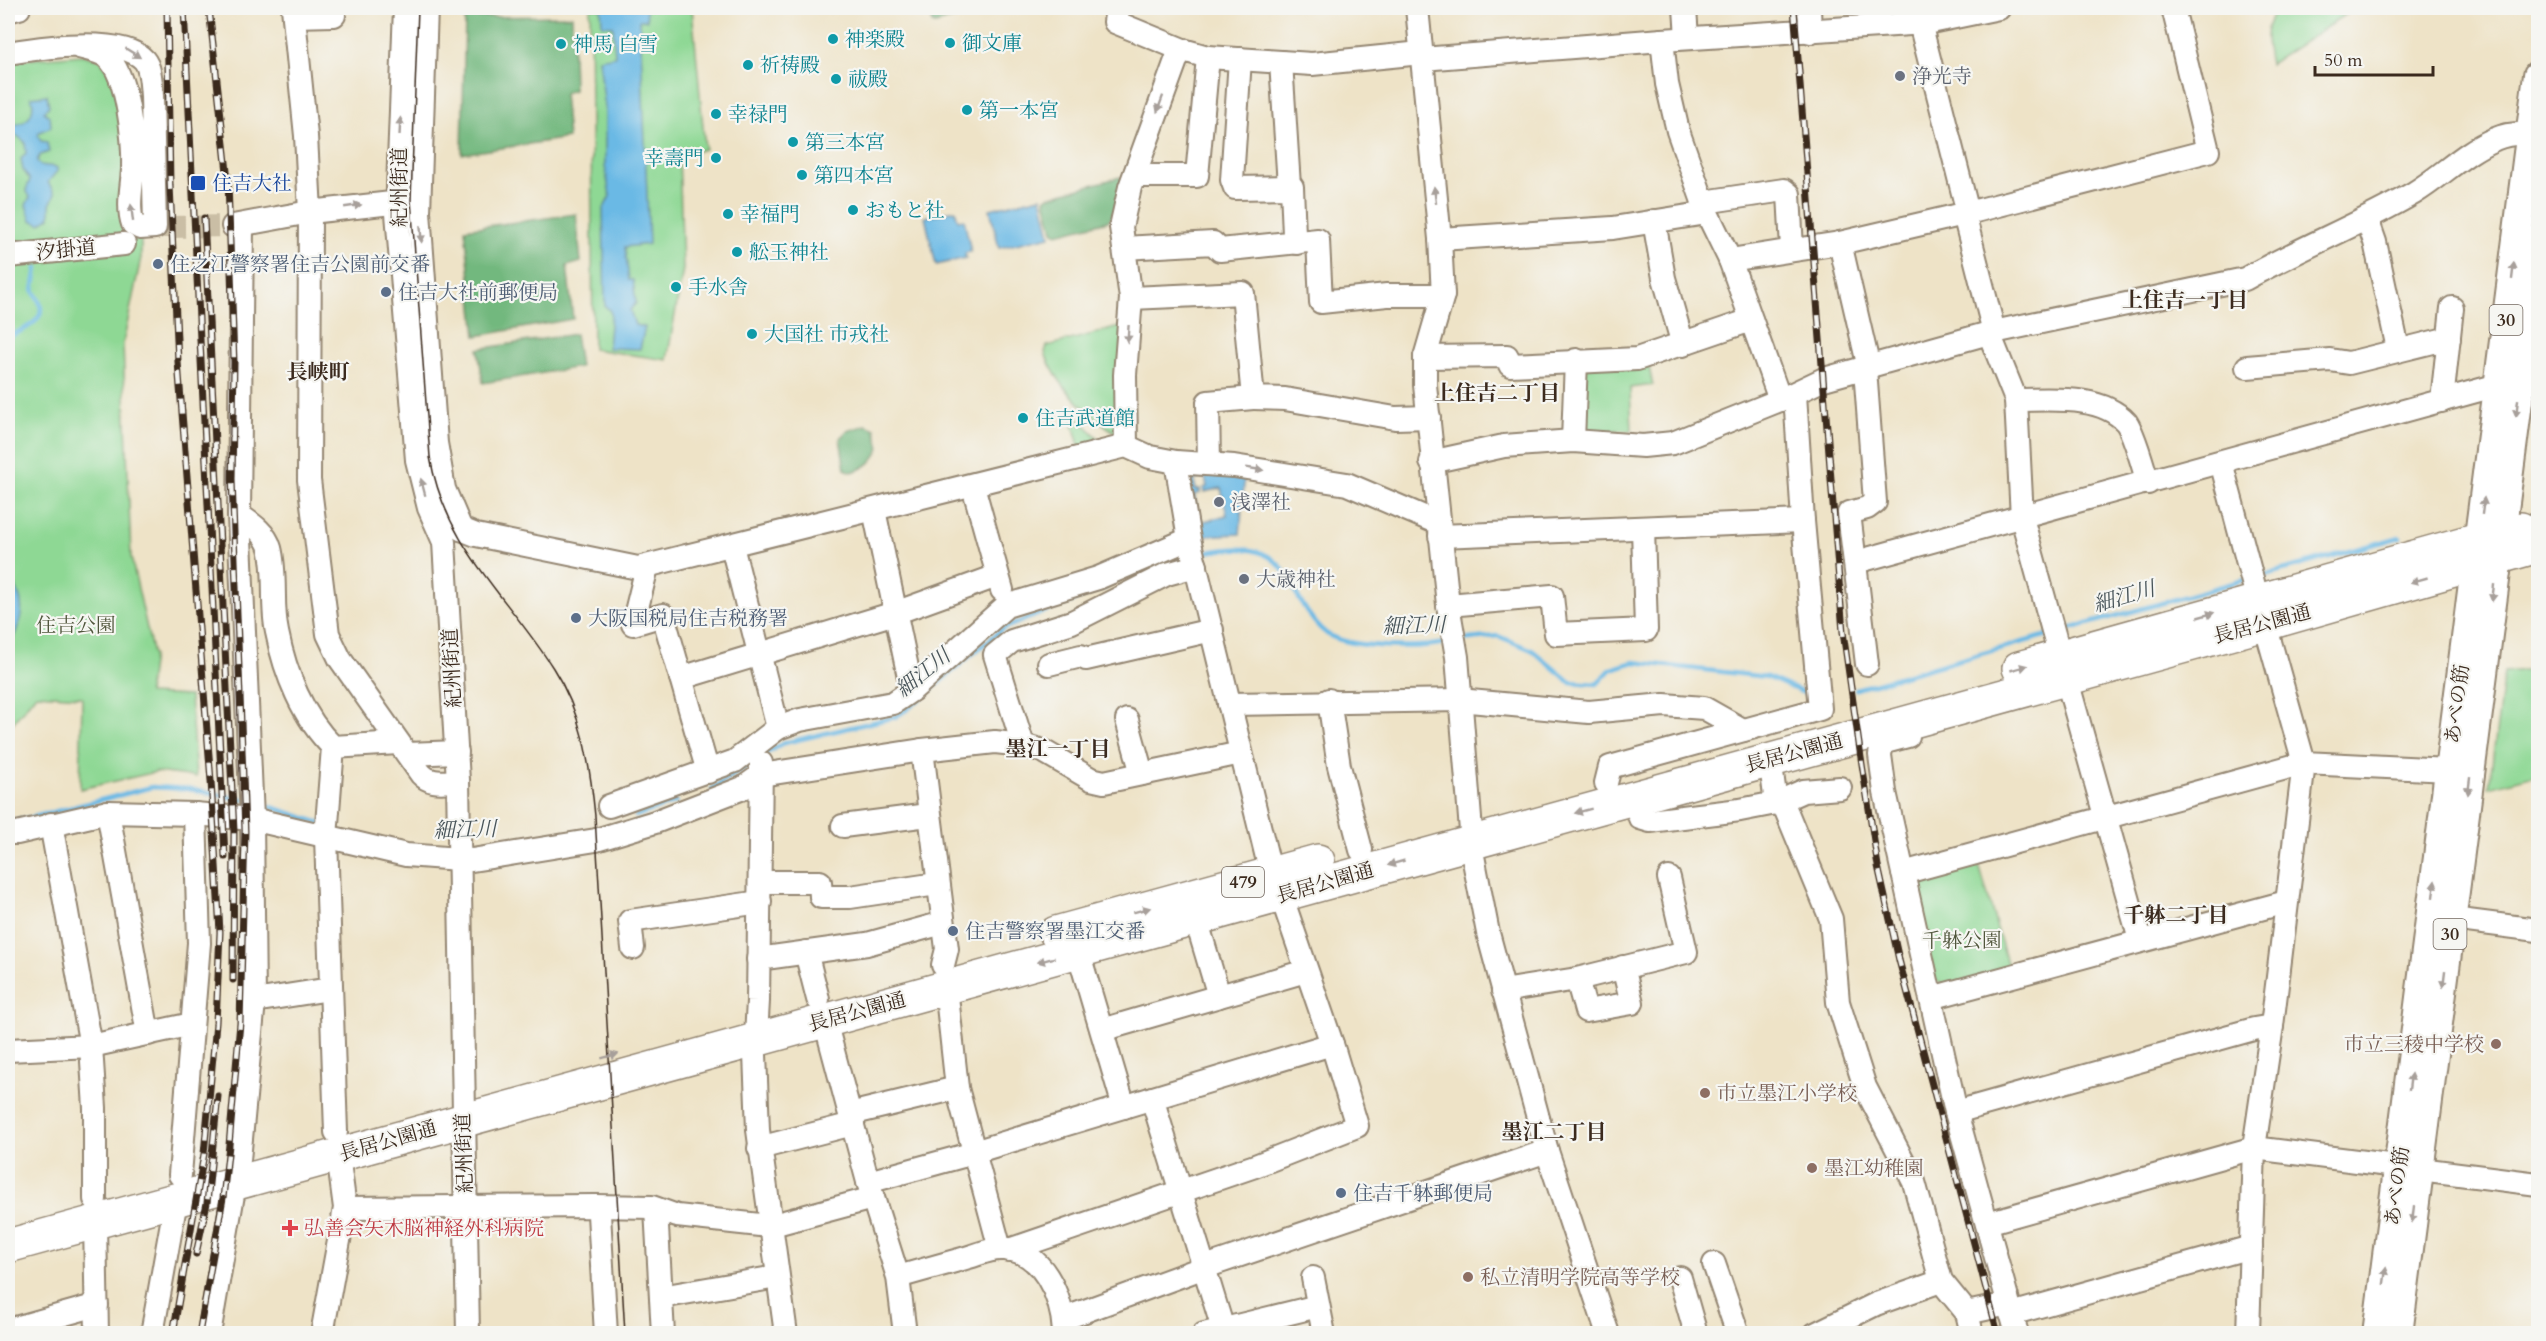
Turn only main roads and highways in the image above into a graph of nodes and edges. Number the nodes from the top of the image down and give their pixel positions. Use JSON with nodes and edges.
{"nodes":[{"id":1,"x":2538,"y":75,"type":"edge"},
{"id":2,"x":2538,"y":246,"type":"edge"},
{"id":3,"x":2519,"y":378,"type":"edge"},
{"id":4,"x":2538,"y":524,"type":"edge"},
{"id":5,"x":2538,"y":546,"type":"edge"},
{"id":6,"x":2488,"y":549,"type":"junction"},
{"id":7,"x":2257,"y":595,"type":"junction"},
{"id":8,"x":1623,"y":797,"type":"junction"},
{"id":9,"x":1471,"y":830,"type":"junction"},
{"id":10,"x":1276,"y":885,"type":"junction"},
{"id":11,"x":944,"y":976,"type":"junction"},
{"id":12,"x":2409,"y":1166,"type":"junction"},
{"id":13,"x":95,"y":1210,"type":"junction"},
{"id":14,"x":8,"y":1224,"type":"edge"},
{"id":15,"x":8,"y":1246,"type":"edge"},
{"id":16,"x":2377,"y":1334,"type":"edge"},
{"id":17,"x":2398,"y":1334,"type":"edge"}],
"edges":[{"from":3,"to":1,"type":"main road","name":"あべの筋","number":"30","one_way":true},
{"from":2,"to":3,"type":"main road","name":"あべの筋","number":"30"},
{"from":3,"to":6,"type":"main road","name":"あべの筋","number":"30"},
{"from":4,"to":6,"type":"highway","name":"長居公園通","number":"479"},
{"from":5,"to":6,"type":"highway","name":"長居公園通","number":"479"},
{"from":6,"to":7,"type":"highway","name":"長居公園通","number":"479"},
{"from":12,"to":6,"type":"main road","name":"あべの筋","number":"30","one_way":true},
{"from":6,"to":12,"type":"main road","name":"あべの筋","number":"30","one_way":true},
{"from":8,"to":7,"type":"highway","name":"長居公園通","number":"479","one_way":true},
{"from":7,"to":8,"type":"highway","name":"長居公園通","number":"479"},
{"from":8,"to":9,"type":"highway","name":"長居公園通","number":"479"},
{"from":9,"to":10,"type":"highway","name":"長居公園通","number":"479","one_way":true},
{"from":9,"to":10,"type":"highway","name":"長居公園通","number":"479"},
{"from":11,"to":10,"type":"highway","name":"長居公園通","number":"479","one_way":true},
{"from":10,"to":11,"type":"highway","name":"長居公園通","number":"479","one_way":true},
{"from":11,"to":13,"type":"highway","name":"長居公園通","number":"479"},
{"from":16,"to":12,"type":"main road","name":"あべの筋","number":"30","one_way":true},
{"from":12,"to":17,"type":"main road","name":"あべの筋","number":"30","one_way":true},
{"from":13,"to":14,"type":"highway","name":"長居公園通","number":"479"},
{"from":13,"to":15,"type":"highway","name":"長居公園通","number":"479"}]}
